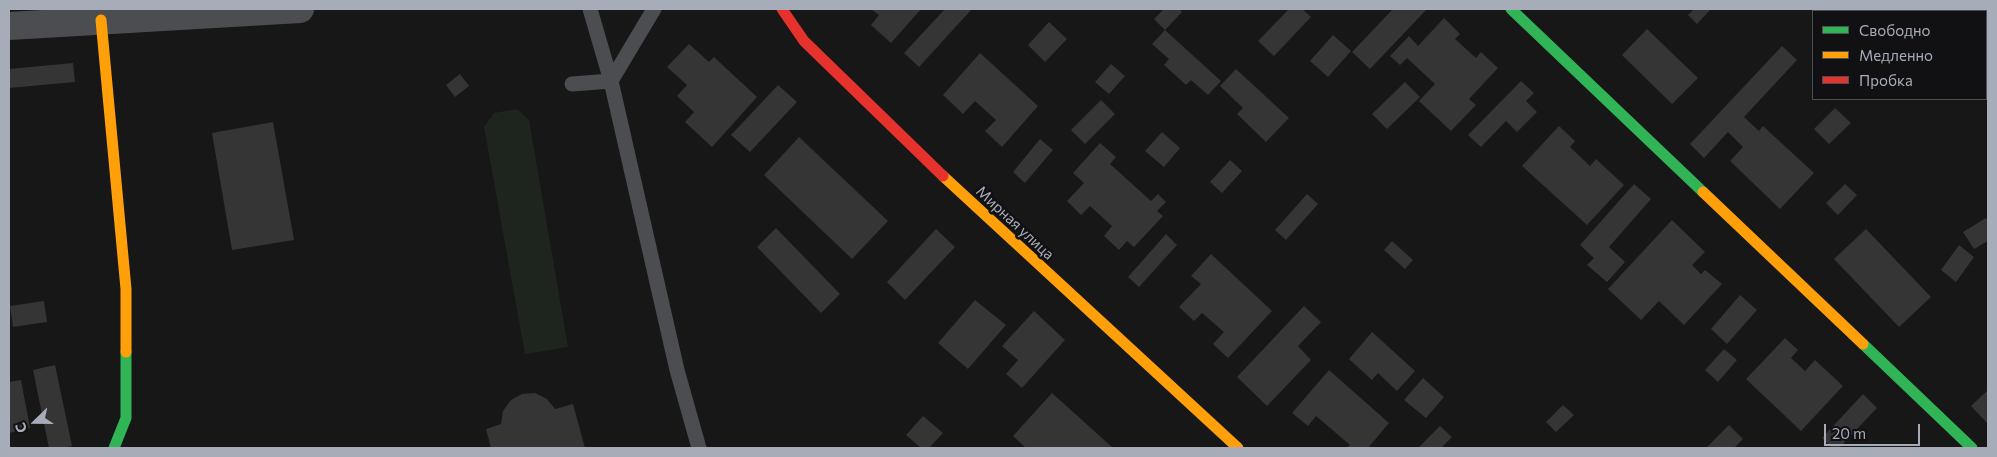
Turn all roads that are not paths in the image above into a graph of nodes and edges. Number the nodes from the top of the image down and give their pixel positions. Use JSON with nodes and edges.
{"nodes":[{"id":1,"x":300,"y":9,"type":"edge"},
{"id":2,"x":590,"y":9,"type":"edge"},
{"id":3,"x":654,"y":9,"type":"edge"},
{"id":4,"x":782,"y":9,"type":"edge"},
{"id":5,"x":1511,"y":9,"type":"edge"},
{"id":6,"x":101,"y":20,"type":"junction"},
{"id":7,"x":9,"y":26,"type":"edge"},
{"id":8,"x":611,"y":81,"type":"junction"},
{"id":9,"x":572,"y":84,"type":"dead end"},
{"id":10,"x":114,"y":448,"type":"edge"},
{"id":11,"x":700,"y":448,"type":"edge"},
{"id":12,"x":1238,"y":448,"type":"edge"},
{"id":13,"x":1972,"y":448,"type":"edge"}],
"edges":[{"from":1,"to":6,"type":"street"},
{"from":2,"to":8,"type":"lane"},
{"from":3,"to":8,"type":"lane"},
{"from":4,"to":12,"type":"street","name":"Мирная улица"},
{"from":5,"to":13,"type":"street"},
{"from":6,"to":7,"type":"street"},
{"from":6,"to":10,"type":"street"},
{"from":8,"to":9,"type":"lane"},
{"from":8,"to":11,"type":"lane"}]}
